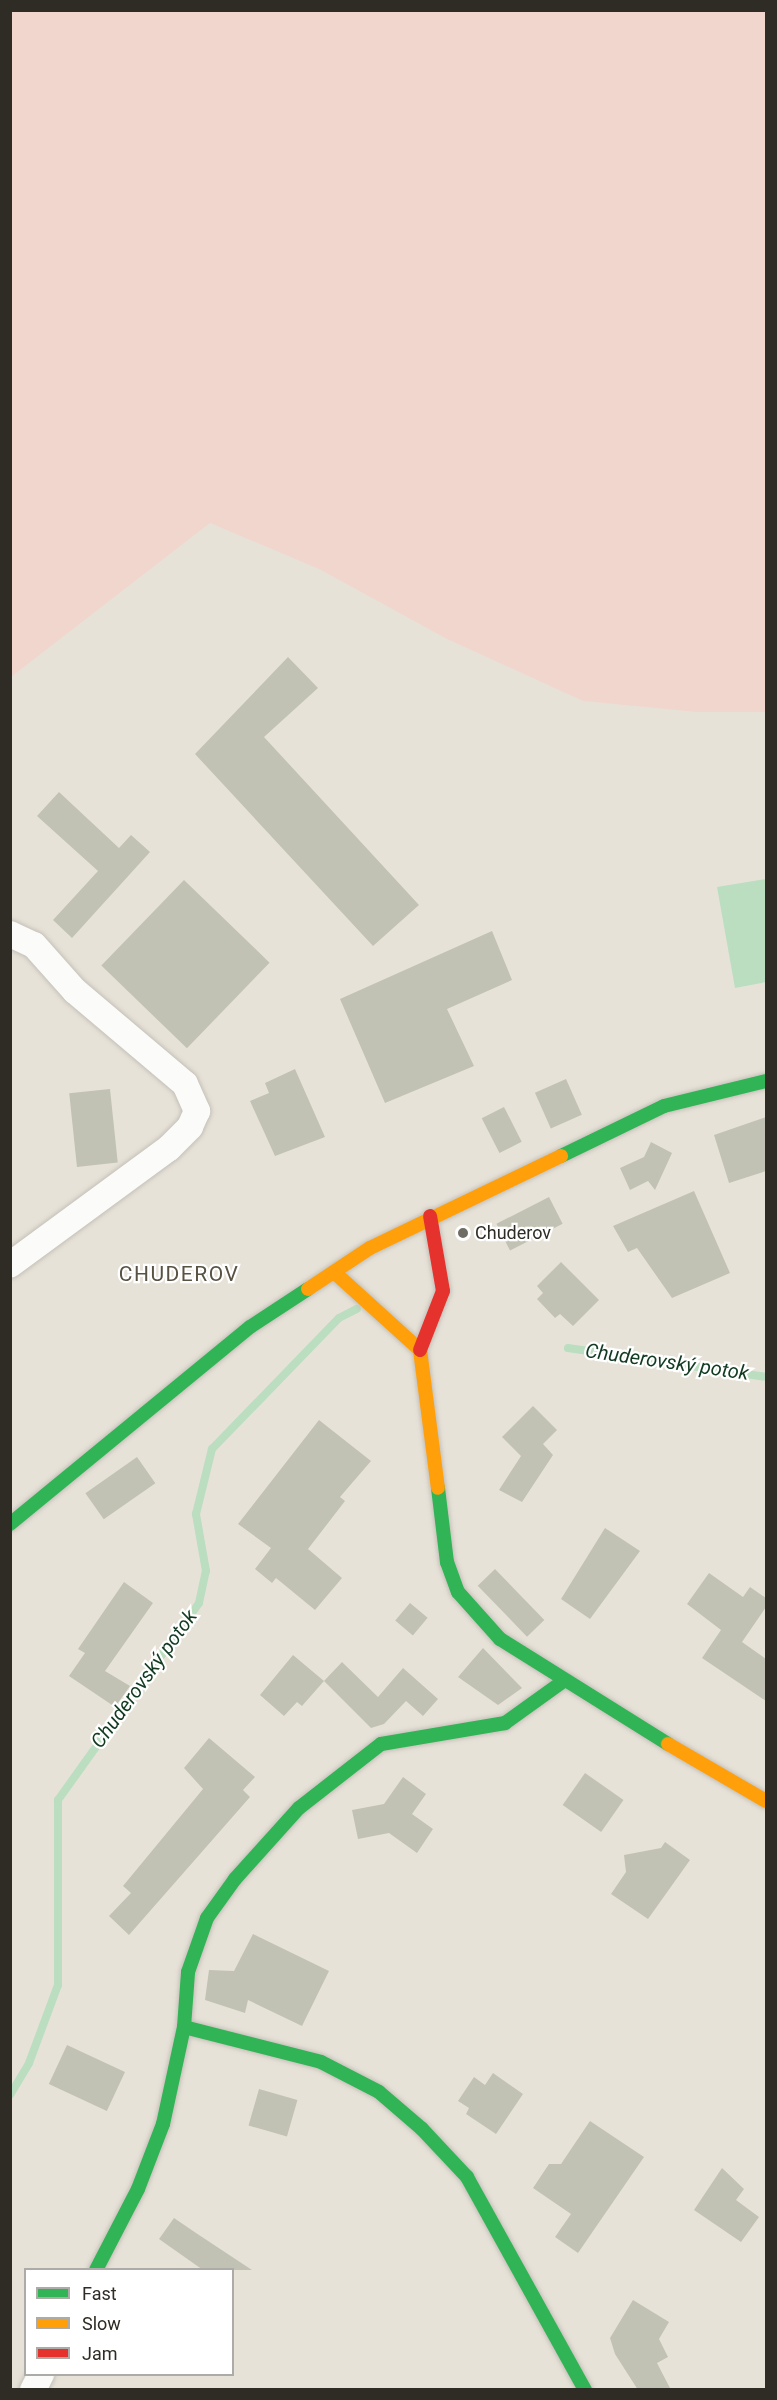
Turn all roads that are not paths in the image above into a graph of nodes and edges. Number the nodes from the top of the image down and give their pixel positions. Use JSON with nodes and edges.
{"nodes":[{"id":1,"x":10,"y":934,"type":"edge"},
{"id":2,"x":766,"y":1081,"type":"edge"},
{"id":3,"x":430,"y":1216,"type":"junction"},
{"id":4,"x":10,"y":1265,"type":"edge"},
{"id":5,"x":334,"y":1272,"type":"junction"},
{"id":6,"x":420,"y":1350,"type":"junction"},
{"id":7,"x":10,"y":1524,"type":"edge"},
{"id":8,"x":562,"y":1682,"type":"junction"},
{"id":9,"x":766,"y":1801,"type":"edge"},
{"id":10,"x":184,"y":2027,"type":"junction"},
{"id":11,"x":97,"y":2268,"type":"edge"},
{"id":12,"x":40,"y":2376,"type":"edge"},
{"id":13,"x":33,"y":2390,"type":"edge"},
{"id":14,"x":585,"y":2390,"type":"edge"}],
"edges":[{"from":1,"to":4,"type":"street"},
{"from":2,"to":3,"type":"street"},
{"from":3,"to":5,"type":"street"},
{"from":3,"to":6,"type":"street"},
{"from":5,"to":6,"type":"street"},
{"from":5,"to":7,"type":"street"},
{"from":6,"to":8,"type":"street"},
{"from":8,"to":9,"type":"street"},
{"from":8,"to":10,"type":"street"},
{"from":10,"to":11,"type":"street"},
{"from":10,"to":14,"type":"street"},
{"from":12,"to":13,"type":"street"}]}
